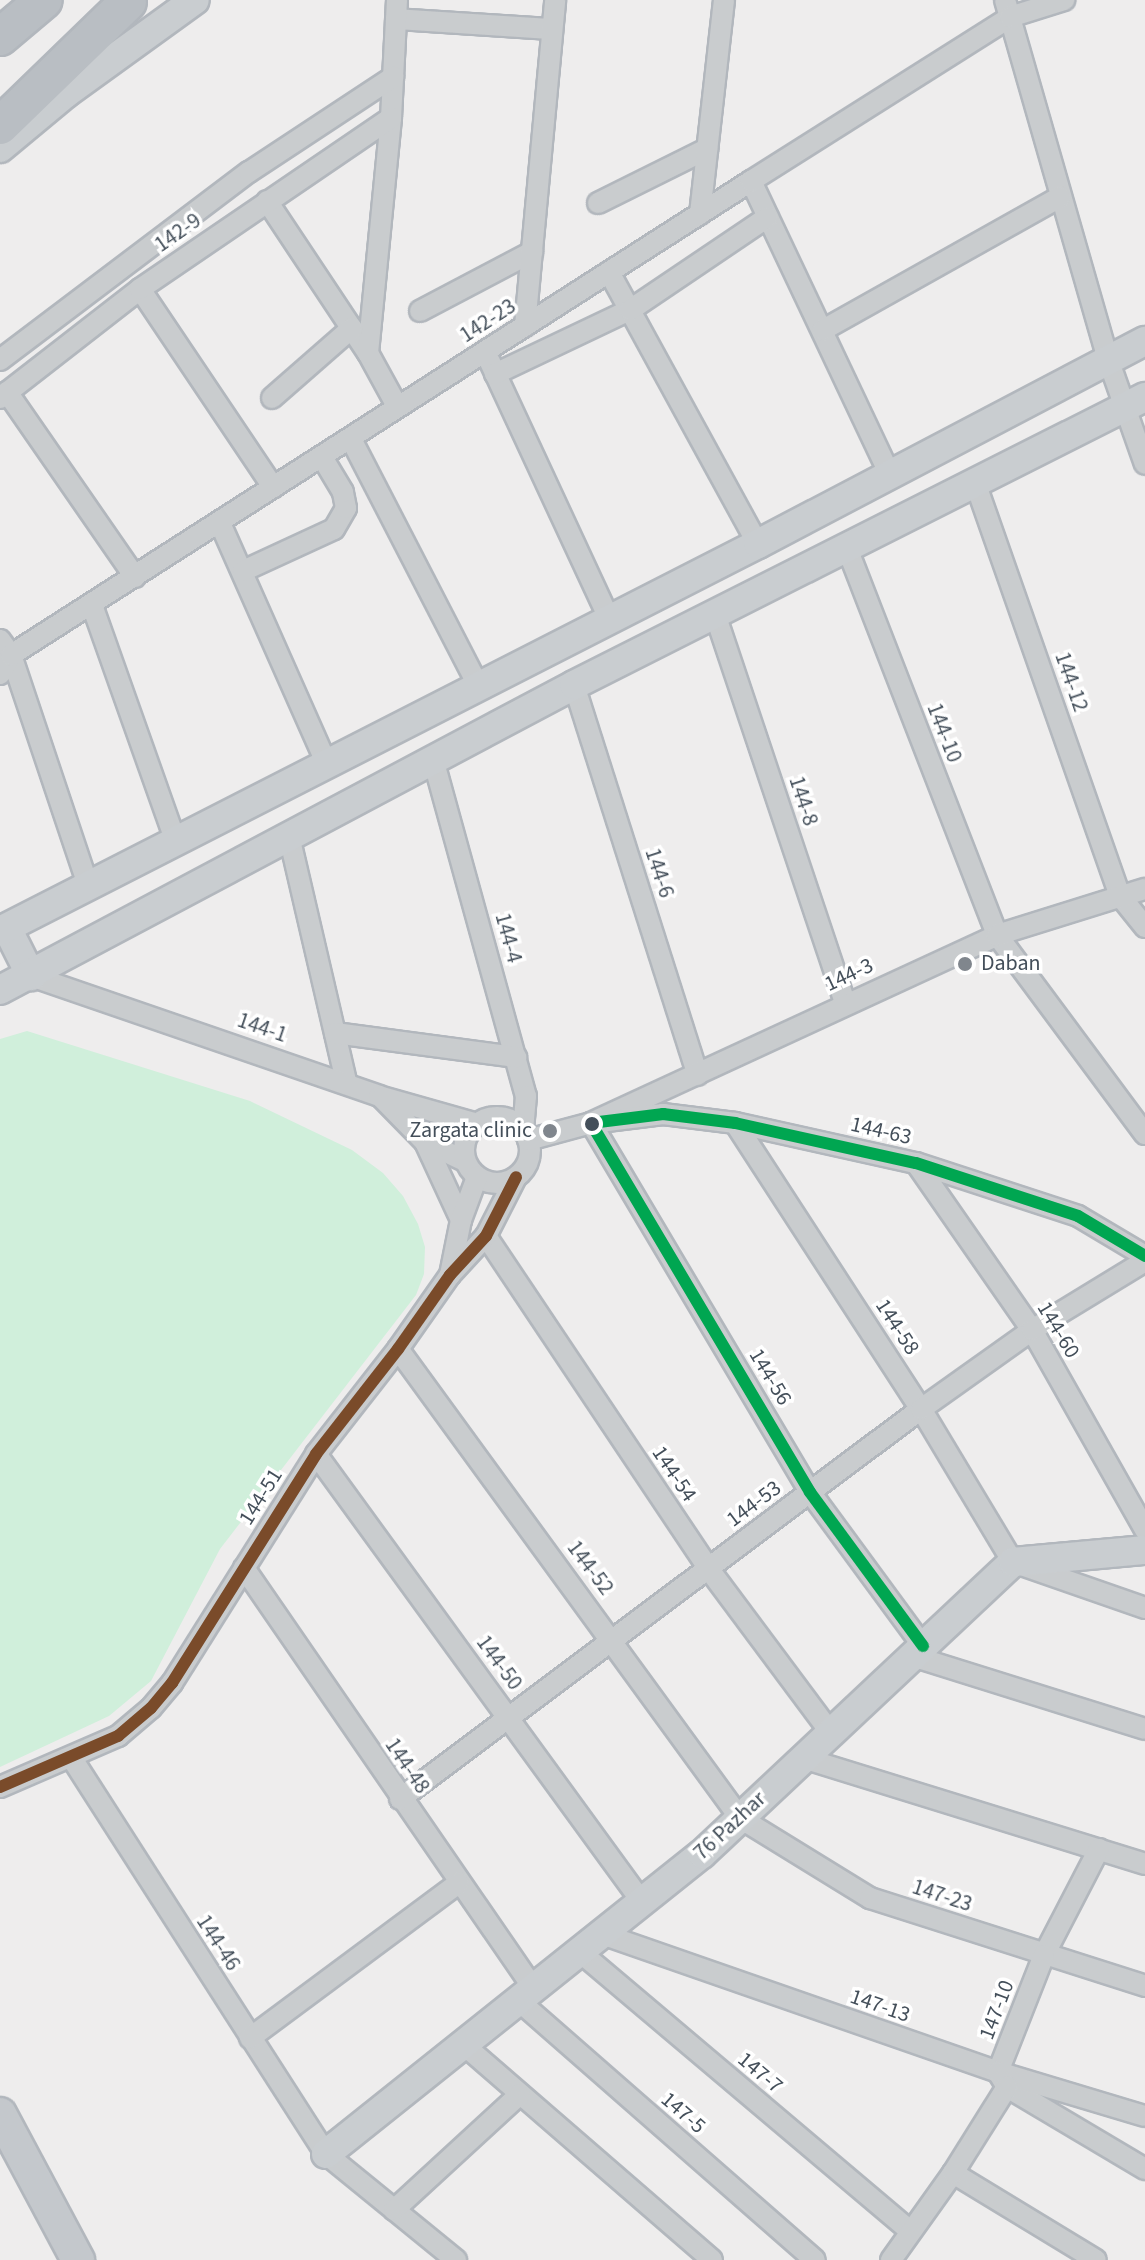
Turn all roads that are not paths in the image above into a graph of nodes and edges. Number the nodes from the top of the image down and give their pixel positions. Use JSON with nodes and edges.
{"nodes":[{"id":1,"x":195,"y":0,"type":"edge"},
{"id":2,"x":555,"y":0,"type":"edge"},
{"id":3,"x":724,"y":0,"type":"edge"},
{"id":4,"x":1064,"y":0,"type":"edge"},
{"id":5,"x":129,"y":1,"type":"edge"},
{"id":6,"x":1008,"y":8,"type":"edge"},
{"id":7,"x":396,"y":10,"type":"edge"},
{"id":8,"x":552,"y":29,"type":"junction"},
{"id":9,"x":393,"y":77,"type":"junction"},
{"id":10,"x":0,"y":96,"type":"edge"},
{"id":11,"x":391,"y":118,"type":"junction"},
{"id":12,"x":0,"y":126,"type":"edge"},
{"id":13,"x":0,"y":148,"type":"edge"},
{"id":14,"x":707,"y":149,"type":"junction"},
{"id":15,"x":751,"y":181,"type":"junction"},
{"id":16,"x":1060,"y":197,"type":"junction"},
{"id":17,"x":267,"y":201,"type":"junction"},
{"id":18,"x":598,"y":203,"type":"dead end"},
{"id":19,"x":700,"y":214,"type":"junction"},
{"id":20,"x":768,"y":217,"type":"junction"},
{"id":21,"x":532,"y":252,"type":"junction"},
{"id":22,"x":609,"y":272,"type":"junction"},
{"id":23,"x":140,"y":289,"type":"junction"},
{"id":24,"x":630,"y":310,"type":"junction"},
{"id":25,"x":420,"y":311,"type":"dead end"},
{"id":26,"x":525,"y":326,"type":"junction"},
{"id":27,"x":352,"y":328,"type":"junction"},
{"id":28,"x":823,"y":330,"type":"junction"},
{"id":29,"x":1145,"y":341,"type":"edge"},
{"id":30,"x":368,"y":353,"type":"junction"},
{"id":31,"x":485,"y":353,"type":"junction"},
{"id":32,"x":1108,"y":359,"type":"junction"},
{"id":33,"x":0,"y":360,"type":"edge"},
{"id":34,"x":495,"y":374,"type":"junction"},
{"id":35,"x":3,"y":395,"type":"edge"},
{"id":36,"x":272,"y":398,"type":"dead end"},
{"id":37,"x":1135,"y":402,"type":"edge"},
{"id":38,"x":397,"y":406,"type":"junction"},
{"id":39,"x":351,"y":439,"type":"junction"},
{"id":40,"x":322,"y":457,"type":"junction"},
{"id":41,"x":1145,"y":464,"type":"edge"},
{"id":42,"x":890,"y":475,"type":"junction"},
{"id":43,"x":976,"y":485,"type":"junction"},
{"id":44,"x":273,"y":487,"type":"junction"},
{"id":45,"x":220,"y":523,"type":"junction"},
{"id":46,"x":758,"y":544,"type":"junction"},
{"id":47,"x":847,"y":548,"type":"junction"},
{"id":48,"x":243,"y":571,"type":"junction"},
{"id":49,"x":135,"y":577,"type":"junction"},
{"id":50,"x":92,"y":605,"type":"junction"},
{"id":51,"x":715,"y":614,"type":"junction"},
{"id":52,"x":610,"y":620,"type":"junction"},
{"id":53,"x":6,"y":648,"type":"edge"},
{"id":54,"x":0,"y":674,"type":"edge"},
{"id":55,"x":574,"y":685,"type":"junction"},
{"id":56,"x":479,"y":687,"type":"junction"},
{"id":57,"x":433,"y":759,"type":"junction"},
{"id":58,"x":327,"y":764,"type":"junction"},
{"id":59,"x":289,"y":836,"type":"junction"},
{"id":60,"x":176,"y":842,"type":"junction"},
{"id":61,"x":88,"y":885,"type":"junction"},
{"id":62,"x":1145,"y":889,"type":"edge"},
{"id":63,"x":1120,"y":896,"type":"junction"},
{"id":64,"x":1145,"y":927,"type":"edge"},
{"id":65,"x":4,"y":930,"type":"edge"},
{"id":66,"x":997,"y":935,"type":"junction"},
{"id":67,"x":31,"y":976,"type":"junction"},
{"id":68,"x":0,"y":990,"type":"edge"},
{"id":69,"x":845,"y":1003,"type":"junction"},
{"id":70,"x":335,"y":1033,"type":"junction"},
{"id":71,"x":516,"y":1057,"type":"junction"},
{"id":72,"x":698,"y":1075,"type":"junction"},
{"id":73,"x":346,"y":1081,"type":"junction"},
{"id":74,"x":379,"y":1096,"type":"junction"},
{"id":75,"x":735,"y":1123,"type":"junction"},
{"id":76,"x":477,"y":1124,"type":"junction"},
{"id":77,"x":586,"y":1125,"type":"junction"},
{"id":78,"x":1145,"y":1134,"type":"edge"},
{"id":79,"x":425,"y":1142,"type":"junction"},
{"id":80,"x":524,"y":1152,"type":"junction"},
{"id":81,"x":916,"y":1163,"type":"junction"},
{"id":82,"x":471,"y":1169,"type":"junction"},
{"id":83,"x":461,"y":1220,"type":"junction"},
{"id":84,"x":486,"y":1236,"type":"junction"},
{"id":85,"x":1145,"y":1259,"type":"edge"},
{"id":86,"x":450,"y":1275,"type":"junction"},
{"id":87,"x":1032,"y":1330,"type":"junction"},
{"id":88,"x":398,"y":1349,"type":"junction"},
{"id":89,"x":921,"y":1409,"type":"junction"},
{"id":90,"x":316,"y":1454,"type":"junction"},
{"id":91,"x":810,"y":1492,"type":"junction"},
{"id":92,"x":1145,"y":1530,"type":"edge"},
{"id":93,"x":1145,"y":1550,"type":"edge"},
{"id":94,"x":1013,"y":1562,"type":"junction"},
{"id":95,"x":244,"y":1568,"type":"junction"},
{"id":96,"x":708,"y":1568,"type":"junction"},
{"id":97,"x":1145,"y":1608,"type":"edge"},
{"id":98,"x":613,"y":1639,"type":"junction"},
{"id":99,"x":918,"y":1651,"type":"junction"},
{"id":100,"x":509,"y":1717,"type":"junction"},
{"id":101,"x":1145,"y":1729,"type":"edge"},
{"id":102,"x":831,"y":1733,"type":"junction"},
{"id":103,"x":71,"y":1757,"type":"junction"},
{"id":104,"x":803,"y":1758,"type":"junction"},
{"id":105,"x":0,"y":1787,"type":"edge"},
{"id":106,"x":400,"y":1799,"type":"junction"},
{"id":107,"x":740,"y":1818,"type":"junction"},
{"id":108,"x":1099,"y":1849,"type":"junction"},
{"id":109,"x":1145,"y":1864,"type":"edge"},
{"id":110,"x":459,"y":1883,"type":"junction"},
{"id":111,"x":642,"y":1902,"type":"junction"},
{"id":112,"x":591,"y":1943,"type":"junction"},
{"id":113,"x":1044,"y":1955,"type":"junction"},
{"id":114,"x":1145,"y":1986,"type":"edge"},
{"id":115,"x":526,"y":1995,"type":"junction"},
{"id":116,"x":250,"y":2038,"type":"junction"},
{"id":117,"x":464,"y":2045,"type":"junction"},
{"id":118,"x":1003,"y":2080,"type":"junction"},
{"id":119,"x":520,"y":2094,"type":"junction"},
{"id":120,"x":0,"y":2114,"type":"edge"},
{"id":121,"x":1145,"y":2116,"type":"edge"},
{"id":122,"x":326,"y":2154,"type":"junction"},
{"id":123,"x":1145,"y":2169,"type":"edge"},
{"id":124,"x":953,"y":2173,"type":"junction"},
{"id":125,"x":394,"y":2210,"type":"junction"},
{"id":126,"x":909,"y":2230,"type":"junction"},
{"id":127,"x":78,"y":2260,"type":"edge"},
{"id":128,"x":456,"y":2260,"type":"edge"},
{"id":129,"x":712,"y":2260,"type":"edge"},
{"id":130,"x":815,"y":2260,"type":"edge"},
{"id":131,"x":891,"y":2260,"type":"edge"},
{"id":132,"x":1096,"y":2260,"type":"edge"}],
"edges":[{"from":1,"to":13,"type":"street"},
{"from":2,"to":8,"type":"street"},
{"from":3,"to":14,"type":"street"},
{"from":4,"to":6,"type":"street","name":"142-23"},
{"from":5,"to":10,"type":"highway"},
{"from":5,"to":12,"type":"highway"},
{"from":6,"to":15,"type":"street","name":"142-23"},
{"from":6,"to":16,"type":"street"},
{"from":7,"to":8,"type":"street"},
{"from":7,"to":9,"type":"street"},
{"from":8,"to":21,"type":"street"},
{"from":9,"to":11,"type":"street"},
{"from":9,"to":33,"type":"street"},
{"from":11,"to":17,"type":"street","name":"142-9"},
{"from":11,"to":30,"type":"street"},
{"from":14,"to":18,"type":"street"},
{"from":14,"to":19,"type":"street"},
{"from":15,"to":19,"type":"street","name":"142-23"},
{"from":15,"to":20,"type":"street"},
{"from":16,"to":28,"type":"street"},
{"from":16,"to":32,"type":"street"},
{"from":17,"to":23,"type":"street","name":"142-9"},
{"from":17,"to":27,"type":"street"},
{"from":19,"to":22,"type":"street","name":"142-23"},
{"from":20,"to":24,"type":"street"},
{"from":20,"to":28,"type":"street"},
{"from":21,"to":25,"type":"street"},
{"from":21,"to":26,"type":"street"},
{"from":22,"to":24,"type":"street"},
{"from":22,"to":26,"type":"street","name":"142-23"},
{"from":23,"to":35,"type":"street","name":"142-9"},
{"from":23,"to":44,"type":"street"},
{"from":24,"to":34,"type":"street"},
{"from":24,"to":46,"type":"street"},
{"from":26,"to":31,"type":"street","name":"142-23"},
{"from":27,"to":30,"type":"street"},
{"from":27,"to":36,"type":"street"},
{"from":28,"to":42,"type":"street"},
{"from":29,"to":32,"type":"street"},
{"from":30,"to":38,"type":"street"},
{"from":31,"to":34,"type":"street"},
{"from":31,"to":38,"type":"street","name":"142-23"},
{"from":32,"to":37,"type":"street"},
{"from":32,"to":42,"type":"street"},
{"from":34,"to":52,"type":"street"},
{"from":35,"to":49,"type":"street"},
{"from":37,"to":41,"type":"street"},
{"from":37,"to":43,"type":"street"},
{"from":38,"to":39,"type":"street","name":"142-23"},
{"from":39,"to":40,"type":"street","name":"142-23"},
{"from":39,"to":56,"type":"street"},
{"from":40,"to":44,"type":"street","name":"142-23"},
{"from":40,"to":48,"type":"street"},
{"from":42,"to":46,"type":"street"},
{"from":43,"to":47,"type":"street"},
{"from":43,"to":63,"type":"street","name":"144-12"},
{"from":44,"to":45,"type":"street","name":"142-23"},
{"from":45,"to":48,"type":"street"},
{"from":45,"to":49,"type":"street","name":"142-23"},
{"from":46,"to":52,"type":"street"},
{"from":47,"to":51,"type":"street"},
{"from":47,"to":66,"type":"street","name":"144-10"},
{"from":48,"to":58,"type":"street"},
{"from":49,"to":50,"type":"street","name":"142-23"},
{"from":50,"to":53,"type":"street","name":"142-23"},
{"from":50,"to":60,"type":"street"},
{"from":51,"to":55,"type":"street"},
{"from":51,"to":69,"type":"street","name":"144-8"},
{"from":52,"to":56,"type":"street"},
{"from":53,"to":54,"type":"street","name":"142-23"},
{"from":53,"to":61,"type":"street"},
{"from":55,"to":57,"type":"street"},
{"from":55,"to":72,"type":"street","name":"144-6"},
{"from":56,"to":58,"type":"street"},
{"from":57,"to":59,"type":"street"},
{"from":57,"to":71,"type":"street","name":"144-4"},
{"from":58,"to":60,"type":"street"},
{"from":59,"to":67,"type":"street"},
{"from":59,"to":70,"type":"street"},
{"from":60,"to":61,"type":"street"},
{"from":61,"to":65,"type":"street"},
{"from":62,"to":63,"type":"street","name":"144-3"},
{"from":63,"to":64,"type":"street","name":"144-12"},
{"from":63,"to":66,"type":"street","name":"144-3"},
{"from":65,"to":67,"type":"street"},
{"from":66,"to":69,"type":"street","name":"144-3"},
{"from":66,"to":78,"type":"street","name":"144-10"},
{"from":67,"to":68,"type":"street"},
{"from":67,"to":73,"type":"street","name":"144-1"},
{"from":69,"to":72,"type":"street","name":"144-3"},
{"from":70,"to":71,"type":"street"},
{"from":70,"to":73,"type":"street"},
{"from":71,"to":80,"type":"street","name":"144-4"},
{"from":72,"to":77,"type":"street","name":"144-3"},
{"from":73,"to":74,"type":"street","name":"144-1"},
{"from":74,"to":76,"type":"street","name":"144-1"},
{"from":74,"to":79,"type":"street"},
{"from":75,"to":77,"type":"street","name":"144-63"},
{"from":75,"to":81,"type":"street","name":"144-63"},
{"from":75,"to":89,"type":"street","name":"144-58"},
{"from":76,"to":80,"type":"street","name":"144-1"},
{"from":76,"to":82,"type":"street"},
{"from":77,"to":80,"type":"street","name":"144-3"},
{"from":77,"to":91,"type":"street","name":"144-56"},
{"from":79,"to":82,"type":"street"},
{"from":79,"to":83,"type":"street"},
{"from":80,"to":82,"type":"street"},
{"from":80,"to":84,"type":"street","name":"144-51"},
{"from":81,"to":85,"type":"street","name":"144-63"},
{"from":81,"to":87,"type":"street","name":"144-60"},
{"from":82,"to":83,"type":"street"},
{"from":83,"to":86,"type":"street"},
{"from":84,"to":86,"type":"street","name":"144-51"},
{"from":84,"to":96,"type":"street","name":"144-54"},
{"from":85,"to":87,"type":"street","name":"144-53"},
{"from":86,"to":88,"type":"street","name":"144-51"},
{"from":87,"to":89,"type":"street","name":"144-53"},
{"from":87,"to":92,"type":"street","name":"144-60"},
{"from":88,"to":90,"type":"street","name":"144-51"},
{"from":88,"to":98,"type":"street","name":"144-52"},
{"from":89,"to":91,"type":"street","name":"144-53"},
{"from":89,"to":94,"type":"street","name":"144-58"},
{"from":90,"to":95,"type":"street","name":"144-51"},
{"from":90,"to":100,"type":"street","name":"144-50"},
{"from":91,"to":96,"type":"street","name":"144-53"},
{"from":91,"to":99,"type":"street","name":"144-56"},
{"from":93,"to":94,"type":"street"},
{"from":94,"to":97,"type":"street"},
{"from":94,"to":99,"type":"street","name":"76 Pazhar"},
{"from":95,"to":103,"type":"street","name":"144-51"},
{"from":95,"to":106,"type":"street","name":"144-48"},
{"from":96,"to":98,"type":"street","name":"144-53"},
{"from":96,"to":102,"type":"street","name":"144-54"},
{"from":98,"to":100,"type":"street","name":"144-53"},
{"from":98,"to":107,"type":"street","name":"144-52"},
{"from":99,"to":101,"type":"street"},
{"from":99,"to":102,"type":"street","name":"76 Pazhar"},
{"from":100,"to":106,"type":"street","name":"144-53"},
{"from":100,"to":111,"type":"street","name":"144-50"},
{"from":102,"to":104,"type":"street","name":"76 Pazhar"},
{"from":103,"to":105,"type":"street","name":"144-51"},
{"from":103,"to":116,"type":"street","name":"144-46"},
{"from":104,"to":107,"type":"street","name":"76 Pazhar"},
{"from":104,"to":108,"type":"street"},
{"from":106,"to":110,"type":"street","name":"144-48"},
{"from":107,"to":111,"type":"street","name":"76 Pazhar"},
{"from":107,"to":113,"type":"street","name":"147-23"},
{"from":108,"to":109,"type":"street"},
{"from":108,"to":113,"type":"street","name":"147-10"},
{"from":110,"to":115,"type":"street","name":"144-48"},
{"from":110,"to":116,"type":"street"},
{"from":111,"to":112,"type":"street","name":"76 Pazhar"},
{"from":112,"to":115,"type":"street","name":"76 Pazhar"},
{"from":112,"to":118,"type":"street","name":"147-13"},
{"from":112,"to":126,"type":"street","name":"147-7"},
{"from":113,"to":114,"type":"street","name":"147-23"},
{"from":113,"to":118,"type":"street","name":"147-10"},
{"from":115,"to":117,"type":"street","name":"76 Pazhar"},
{"from":115,"to":130,"type":"street","name":"147-5"},
{"from":116,"to":122,"type":"street","name":"144-46"},
{"from":117,"to":119,"type":"street"},
{"from":117,"to":122,"type":"street","name":"76 Pazhar"},
{"from":118,"to":121,"type":"street","name":"147-13"},
{"from":118,"to":123,"type":"street"},
{"from":118,"to":124,"type":"street","name":"147-10"},
{"from":119,"to":125,"type":"street"},
{"from":119,"to":129,"type":"street"},
{"from":120,"to":127,"type":"main road"},
{"from":122,"to":125,"type":"street","name":"144-46"},
{"from":124,"to":126,"type":"street","name":"147-10"},
{"from":124,"to":132,"type":"street"},
{"from":125,"to":128,"type":"street","name":"144-46"},
{"from":126,"to":131,"type":"street","name":"147-10"}]}
